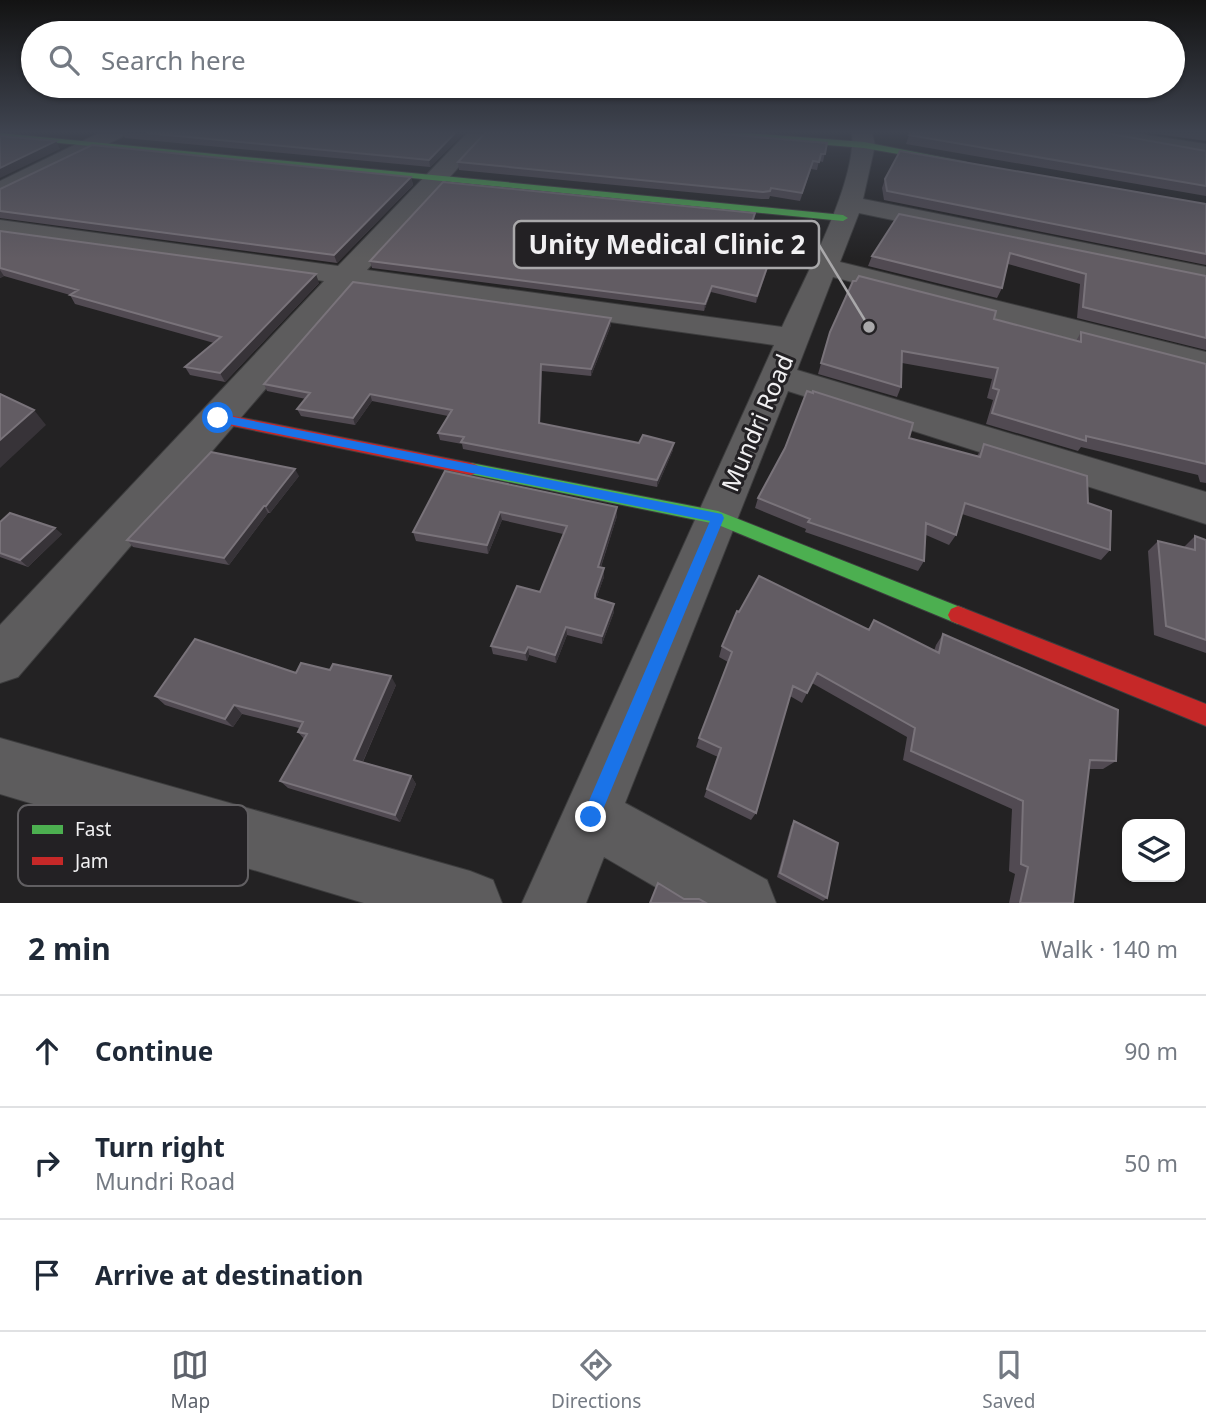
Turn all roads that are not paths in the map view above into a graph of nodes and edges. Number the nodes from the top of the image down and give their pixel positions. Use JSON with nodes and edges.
{"nodes":[{"id":1,"x":31,"y":175,"type":"edge"},
{"id":2,"x":405,"y":175,"type":"edge"},
{"id":3,"x":436,"y":175,"type":"edge"},
{"id":4,"x":855,"y":175,"type":"edge"},
{"id":5,"x":433,"y":178,"type":"junction"},
{"id":6,"x":0,"y":190,"type":"edge"},
{"id":7,"x":847,"y":211,"type":"junction"},
{"id":8,"x":0,"y":228,"type":"edge"},
{"id":9,"x":823,"y":266,"type":"junction"},
{"id":10,"x":346,"y":275,"type":"junction"},
{"id":11,"x":1206,"y":276,"type":"edge"},
{"id":12,"x":793,"y":338,"type":"junction"},
{"id":13,"x":1206,"y":363,"type":"edge"},
{"id":14,"x":778,"y":376,"type":"junction"},
{"id":15,"x":218,"y":418,"type":"junction"},
{"id":16,"x":1206,"y":508,"type":"edge"},
{"id":17,"x":718,"y":518,"type":"junction"},
{"id":18,"x":0,"y":660,"type":"edge"},
{"id":19,"x":1206,"y":715,"type":"edge"},
{"id":20,"x":0,"y":766,"type":"edge"},
{"id":21,"x":134,"y":805,"type":"edge"},
{"id":22,"x":591,"y":817,"type":"junction"},
{"id":23,"x":248,"y":838,"type":"edge"},
{"id":24,"x":470,"y":903,"type":"edge"},
{"id":25,"x":554,"y":903,"type":"edge"},
{"id":26,"x":744,"y":903,"type":"edge"}],
"edges":[{"from":1,"to":6,"type":"street"},
{"from":2,"to":5,"type":"street"},
{"from":3,"to":5,"type":"street"},
{"from":4,"to":7,"type":"street","name":"Mundri Road"},
{"from":5,"to":7,"type":"street"},
{"from":5,"to":10,"type":"street"},
{"from":7,"to":9,"type":"street","name":"Mundri Road"},
{"from":7,"to":11,"type":"street"},
{"from":8,"to":10,"type":"street"},
{"from":9,"to":12,"type":"street","name":"Mundri Road"},
{"from":9,"to":13,"type":"street"},
{"from":10,"to":12,"type":"street"},
{"from":10,"to":15,"type":"street"},
{"from":12,"to":14,"type":"street","name":"Mundri Road"},
{"from":14,"to":16,"type":"street"},
{"from":14,"to":17,"type":"street","name":"Mundri Road"},
{"from":15,"to":17,"type":"street"},
{"from":15,"to":18,"type":"street"},
{"from":17,"to":19,"type":"street"},
{"from":17,"to":22,"type":"street","name":"Mundri Road"},
{"from":20,"to":21,"type":"street"},
{"from":22,"to":25,"type":"street","name":"Mundri Road"},
{"from":22,"to":26,"type":"street"},
{"from":23,"to":24,"type":"street"}]}
